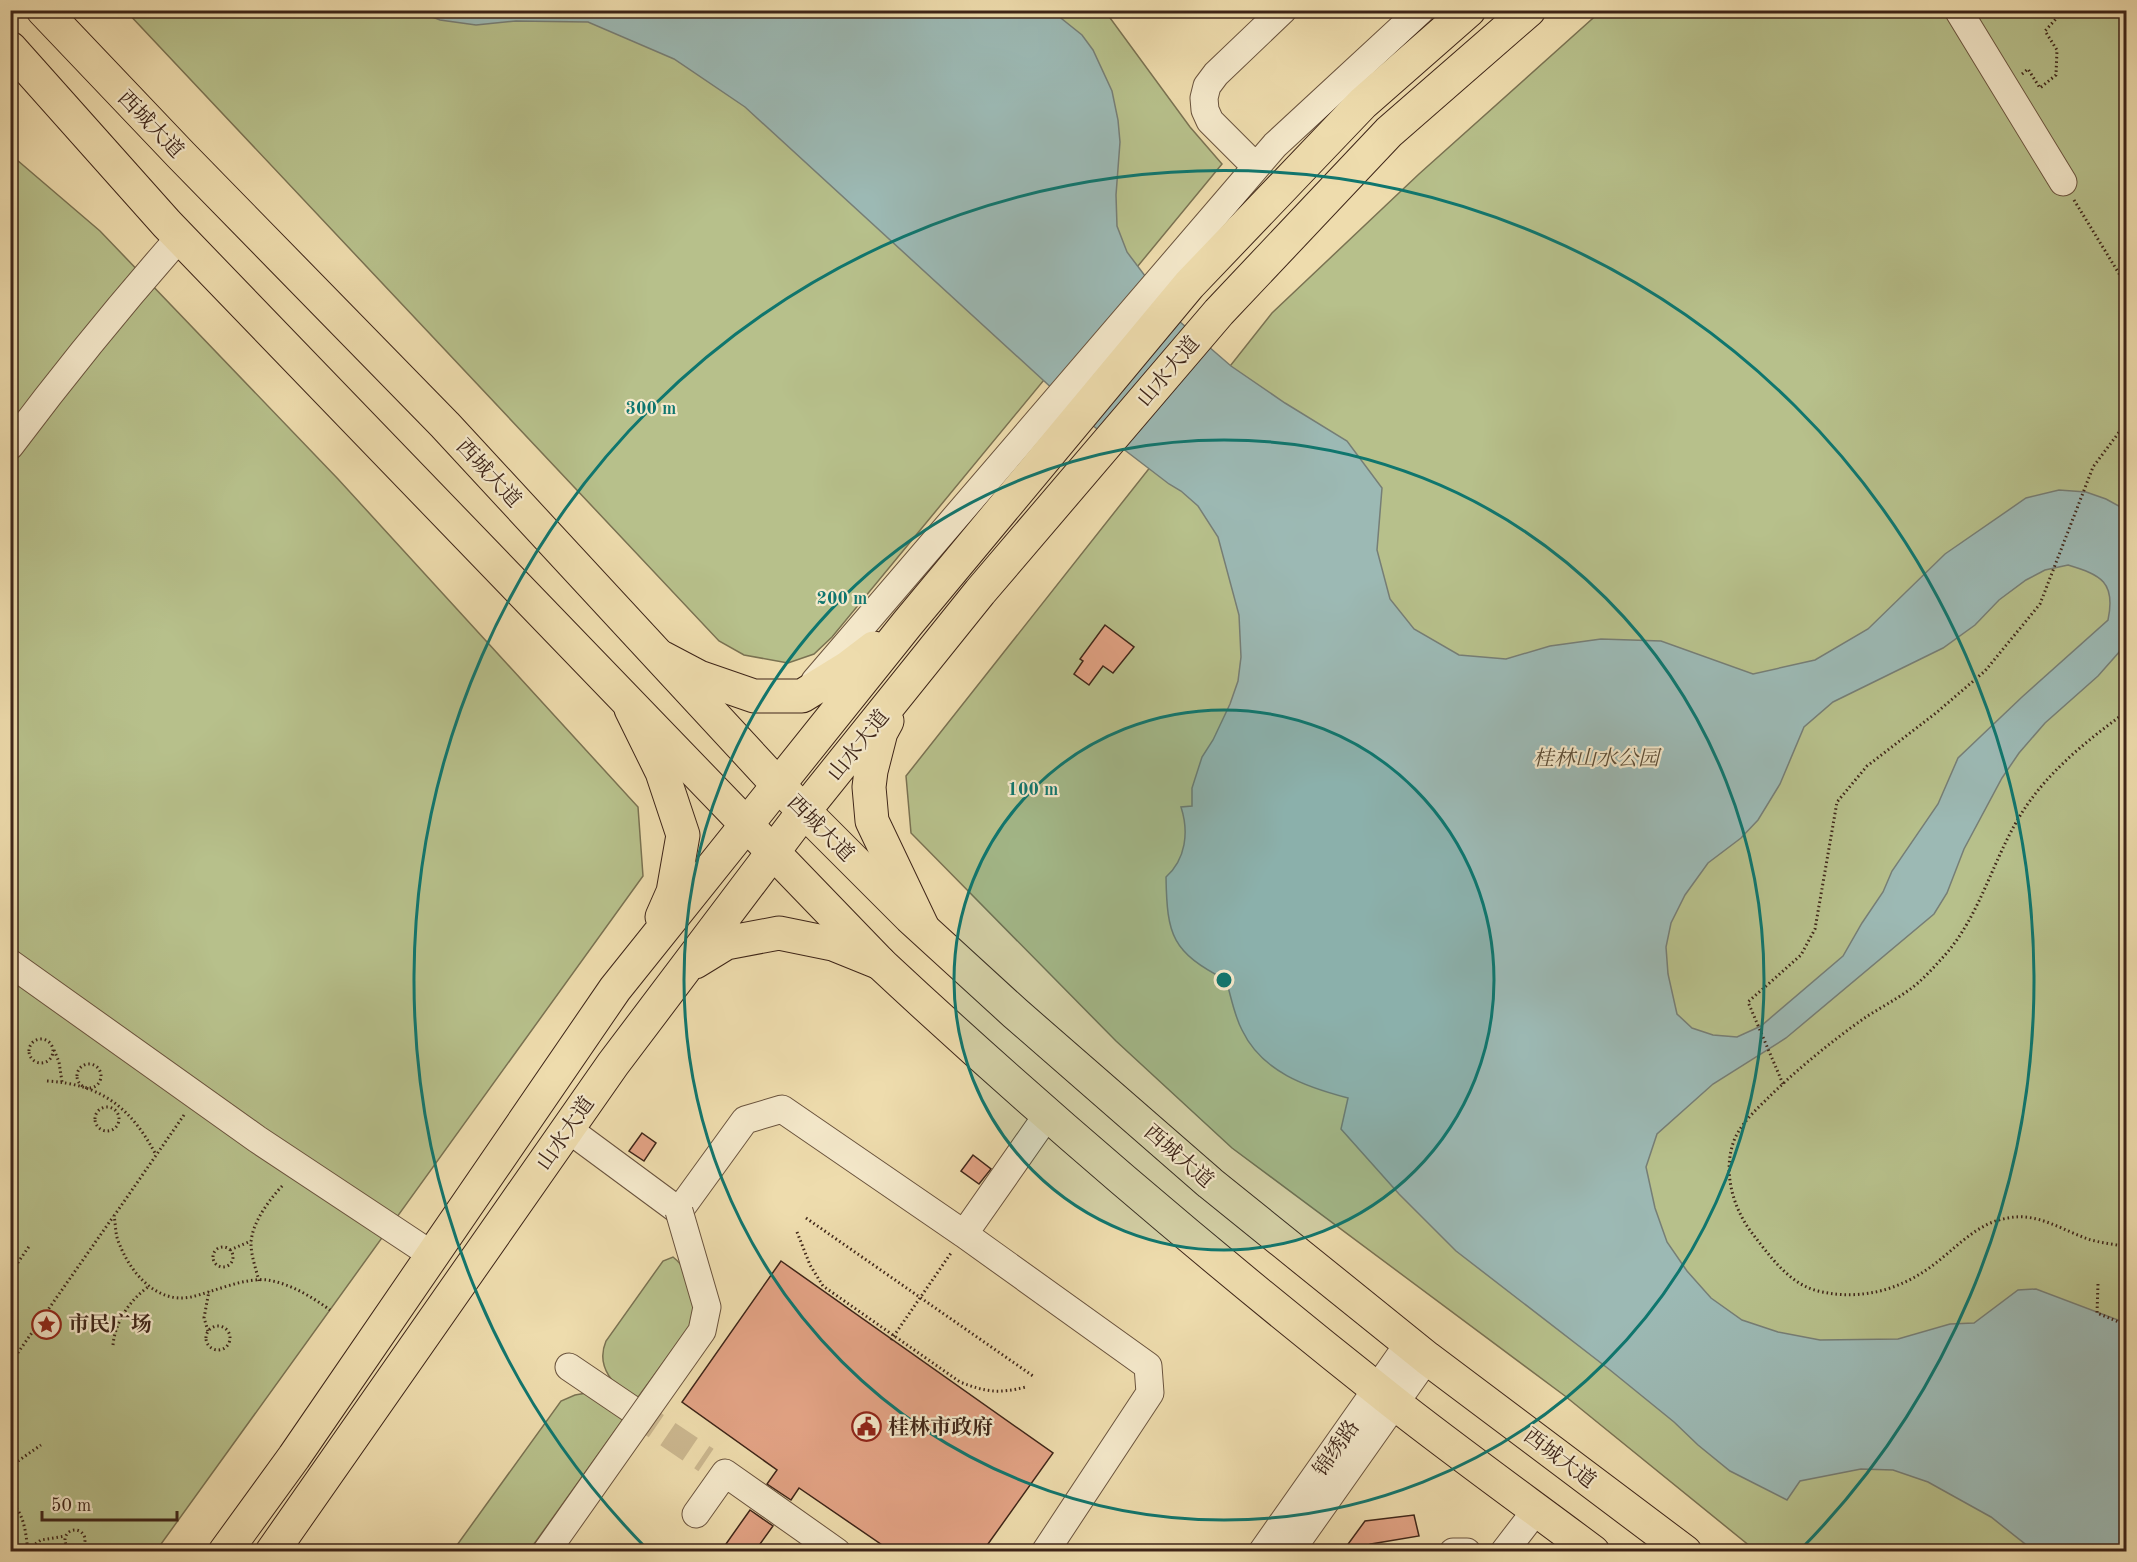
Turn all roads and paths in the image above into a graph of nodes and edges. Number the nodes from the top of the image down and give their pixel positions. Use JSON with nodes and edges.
{"nodes":[{"id":1,"x":43,"y":10,"type":"edge"},
{"id":2,"x":57,"y":10,"type":"edge"},
{"id":3,"x":1283,"y":10,"type":"edge"},
{"id":4,"x":1421,"y":10,"type":"edge"},
{"id":5,"x":1469,"y":10,"type":"edge"},
{"id":6,"x":1529,"y":10,"type":"edge"},
{"id":7,"x":1958,"y":10,"type":"edge"},
{"id":8,"x":2064,"y":10,"type":"edge"},
{"id":9,"x":71,"y":40,"type":"junction"},
{"id":10,"x":10,"y":48,"type":"edge"},
{"id":11,"x":24,"y":73,"type":"edge"},
{"id":12,"x":2005,"y":89,"type":"junction"},
{"id":13,"x":1256,"y":167,"type":"junction"},
{"id":14,"x":2063,"y":182,"type":"joint"},
{"id":15,"x":173,"y":231,"type":"junction"},
{"id":16,"x":2127,"y":285,"type":"edge"},
{"id":17,"x":2127,"y":423,"type":"edge"},
{"id":18,"x":10,"y":432,"type":"edge"},
{"id":19,"x":10,"y":446,"type":"edge"},
{"id":20,"x":907,"y":624,"type":"junction"},
{"id":21,"x":658,"y":655,"type":"junction"},
{"id":22,"x":910,"y":680,"type":"junction"},
{"id":23,"x":802,"y":696,"type":"junction"},
{"id":24,"x":627,"y":700,"type":"junction"},
{"id":25,"x":2127,"y":712,"type":"edge"},
{"id":26,"x":778,"y":785,"type":"junction"},
{"id":27,"x":804,"y":812,"type":"junction"},
{"id":28,"x":747,"y":823,"type":"junction"},
{"id":29,"x":774,"y":852,"type":"junction"},
{"id":30,"x":924,"y":930,"type":"junction"},
{"id":31,"x":651,"y":943,"type":"junction"},
{"id":32,"x":10,"y":963,"type":"edge"},
{"id":33,"x":880,"y":963,"type":"junction"},
{"id":34,"x":686,"y":968,"type":"junction"},
{"id":35,"x":53,"y":1048,"type":"junction"},
{"id":36,"x":47,"y":1081,"type":"dead end"},
{"id":37,"x":62,"y":1082,"type":"junction"},
{"id":38,"x":1783,"y":1084,"type":"junction"},
{"id":39,"x":84,"y":1087,"type":"junction"},
{"id":40,"x":197,"y":1097,"type":"junction"},
{"id":41,"x":117,"y":1104,"type":"junction"},
{"id":42,"x":114,"y":1109,"type":"junction"},
{"id":43,"x":1048,"y":1114,"type":"junction"},
{"id":44,"x":568,"y":1129,"type":"junction"},
{"id":45,"x":156,"y":1155,"type":"junction"},
{"id":46,"x":284,"y":1185,"type":"dead end"},
{"id":47,"x":679,"y":1211,"type":"junction"},
{"id":48,"x":114,"y":1216,"type":"junction"},
{"id":49,"x":806,"y":1218,"type":"dead end"},
{"id":50,"x":797,"y":1232,"type":"dead end"},
{"id":51,"x":964,"y":1234,"type":"junction"},
{"id":52,"x":251,"y":1241,"type":"junction"},
{"id":53,"x":30,"y":1245,"type":"dead end"},
{"id":54,"x":2127,"y":1247,"type":"edge"},
{"id":55,"x":230,"y":1250,"type":"junction"},
{"id":56,"x":432,"y":1255,"type":"junction"},
{"id":57,"x":10,"y":1274,"type":"edge"},
{"id":58,"x":259,"y":1281,"type":"junction"},
{"id":59,"x":2098,"y":1284,"type":"dead end"},
{"id":60,"x":148,"y":1287,"type":"junction"},
{"id":61,"x":209,"y":1291,"type":"junction"},
{"id":62,"x":920,"y":1298,"type":"junction"},
{"id":63,"x":330,"y":1310,"type":"dead end"},
{"id":64,"x":2127,"y":1325,"type":"edge"},
{"id":65,"x":208,"y":1332,"type":"junction"},
{"id":66,"x":892,"y":1338,"type":"junction"},
{"id":67,"x":113,"y":1345,"type":"dead end"},
{"id":68,"x":1418,"y":1351,"type":"junction"},
{"id":69,"x":10,"y":1364,"type":"edge"},
{"id":70,"x":569,"y":1367,"type":"dead end"},
{"id":71,"x":1033,"y":1376,"type":"dead end"},
{"id":72,"x":1026,"y":1387,"type":"dead end"},
{"id":73,"x":1386,"y":1396,"type":"junction"},
{"id":74,"x":634,"y":1411,"type":"tunnel mouth"},
{"id":75,"x":41,"y":1445,"type":"dead end"},
{"id":76,"x":10,"y":1472,"type":"edge"},
{"id":77,"x":10,"y":1502,"type":"edge"},
{"id":78,"x":1537,"y":1509,"type":"junction"},
{"id":79,"x":696,"y":1514,"type":"dead end"},
{"id":80,"x":66,"y":1536,"type":"junction"},
{"id":81,"x":28,"y":1550,"type":"edge"},
{"id":82,"x":225,"y":1551,"type":"edge"},
{"id":83,"x":272,"y":1551,"type":"edge"},
{"id":84,"x":546,"y":1551,"type":"edge"},
{"id":85,"x":837,"y":1551,"type":"edge"},
{"id":86,"x":1045,"y":1551,"type":"edge"},
{"id":87,"x":1262,"y":1551,"type":"edge"},
{"id":88,"x":1290,"y":1551,"type":"edge"},
{"id":89,"x":1453,"y":1551,"type":"edge"},
{"id":90,"x":1467,"y":1551,"type":"edge"},
{"id":91,"x":1504,"y":1551,"type":"edge"},
{"id":92,"x":1593,"y":1551,"type":"edge"},
{"id":93,"x":1685,"y":1551,"type":"edge"}],
"edges":[{"from":1,"to":9,"type":"main road","name":"西城大道"},
{"from":2,"to":9,"type":"main road"},
{"from":3,"to":13,"type":"street"},
{"from":4,"to":13,"type":"street"},
{"from":5,"to":20,"type":"main road","name":"山水大道"},
{"from":6,"to":22,"type":"main road","name":"山水大道"},
{"from":7,"to":12,"type":"street"},
{"from":8,"to":12,"type":"path"},
{"from":9,"to":21,"type":"main road","name":"西城大道"},
{"from":10,"to":11,"type":"main road"},
{"from":11,"to":15,"type":"main road"},
{"from":12,"to":14,"type":"street"},
{"from":13,"to":23,"type":"street"},
{"from":14,"to":16,"type":"path"},
{"from":15,"to":18,"type":"street"},
{"from":15,"to":19,"type":"street"},
{"from":15,"to":24,"type":"main road"},
{"from":17,"to":38,"type":"path"},
{"from":20,"to":23,"type":"main road"},
{"from":20,"to":26,"type":"main road","name":"山水大道"},
{"from":21,"to":23,"type":"main road"},
{"from":21,"to":26,"type":"main road","name":"西城大道"},
{"from":22,"to":27,"type":"main road","name":"山水大道"},
{"from":22,"to":30,"type":"main road"},
{"from":24,"to":28,"type":"main road"},
{"from":24,"to":31,"type":"main road"},
{"from":25,"to":38,"type":"path"},
{"from":26,"to":27,"type":"main road","name":"西城大道"},
{"from":26,"to":28,"type":"main road","name":"山水大道"},
{"from":27,"to":29,"type":"main road","name":"山水大道"},
{"from":27,"to":30,"type":"main road","name":"西城大道"},
{"from":28,"to":29,"type":"main road"},
{"from":28,"to":31,"type":"main road","name":"山水大道"},
{"from":29,"to":33,"type":"main road"},
{"from":29,"to":34,"type":"main road","name":"山水大道"},
{"from":30,"to":68,"type":"main road","name":"西城大道"},
{"from":31,"to":56,"type":"main road","name":"山水大道"},
{"from":32,"to":40,"type":"street"},
{"from":33,"to":34,"type":"main road"},
{"from":33,"to":43,"type":"main road"},
{"from":34,"to":44,"type":"main road","name":"山水大道"},
{"from":35,"to":35,"type":"path"},
{"from":35,"to":37,"type":"path"},
{"from":36,"to":37,"type":"path"},
{"from":37,"to":39,"type":"path"},
{"from":38,"to":54,"type":"path"},
{"from":39,"to":39,"type":"path"},
{"from":39,"to":41,"type":"path"},
{"from":40,"to":45,"type":"path"},
{"from":40,"to":56,"type":"street"},
{"from":41,"to":42,"type":"path"},
{"from":41,"to":45,"type":"path"},
{"from":42,"to":42,"type":"path"},
{"from":43,"to":51,"type":"street"},
{"from":43,"to":73,"type":"main road"},
{"from":44,"to":47,"type":"street"},
{"from":44,"to":83,"type":"main road","name":"山水大道"},
{"from":45,"to":48,"type":"path"},
{"from":46,"to":52,"type":"path"},
{"from":47,"to":51,"type":"street"},
{"from":47,"to":84,"type":"street","bridge":true},
{"from":48,"to":60,"type":"path"},
{"from":48,"to":69,"type":"path"},
{"from":49,"to":62,"type":"path"},
{"from":50,"to":66,"type":"path"},
{"from":51,"to":62,"type":"path"},
{"from":51,"to":86,"type":"street"},
{"from":52,"to":55,"type":"path"},
{"from":52,"to":58,"type":"path"},
{"from":53,"to":57,"type":"path"},
{"from":55,"to":55,"type":"path"},
{"from":56,"to":82,"type":"main road","name":"山水大道"},
{"from":58,"to":61,"type":"path"},
{"from":58,"to":63,"type":"path"},
{"from":59,"to":64,"type":"path"},
{"from":60,"to":61,"type":"path"},
{"from":60,"to":67,"type":"path"},
{"from":61,"to":65,"type":"path"},
{"from":62,"to":66,"type":"path"},
{"from":62,"to":71,"type":"path"},
{"from":65,"to":65,"type":"path"},
{"from":66,"to":72,"type":"path"},
{"from":68,"to":73,"type":"street","name":"锦绣路"},
{"from":68,"to":93,"type":"main road","name":"西城大道"},
{"from":70,"to":74,"type":"street"},
{"from":73,"to":78,"type":"main road"},
{"from":73,"to":87,"type":"street","name":"锦绣路"},
{"from":73,"to":88,"type":"street","name":"锦绣路"},
{"from":75,"to":76,"type":"path"},
{"from":77,"to":81,"type":"path"},
{"from":78,"to":91,"type":"street"},
{"from":78,"to":92,"type":"main road"},
{"from":79,"to":85,"type":"street"},
{"from":80,"to":80,"type":"path"},
{"from":80,"to":81,"type":"path"},
{"from":89,"to":90,"type":"street"}]}
